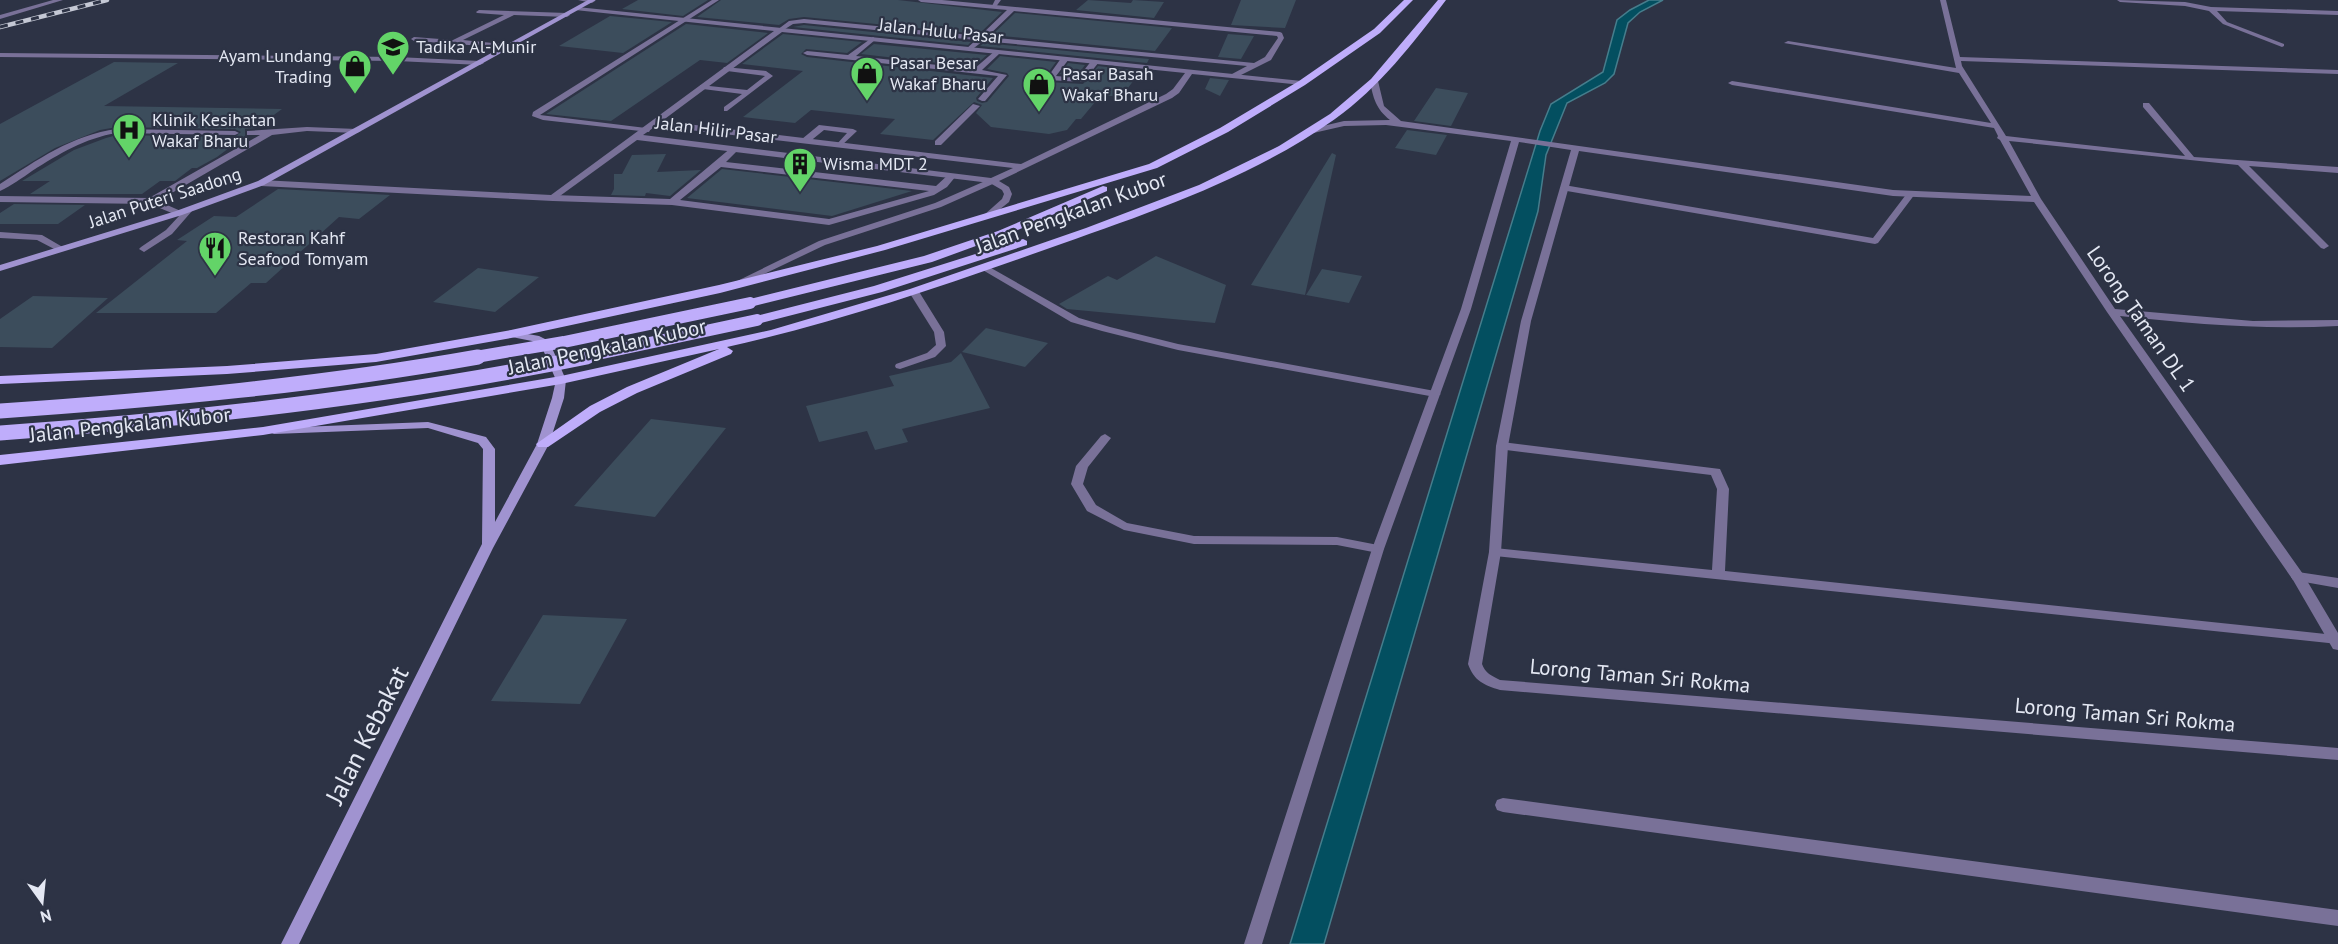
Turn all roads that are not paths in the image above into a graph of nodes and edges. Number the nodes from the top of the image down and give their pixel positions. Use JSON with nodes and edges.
{"nodes":[{"id":1,"x":60,"y":0,"type":"edge"},
{"id":2,"x":581,"y":0,"type":"edge"},
{"id":3,"x":716,"y":0,"type":"edge"},
{"id":4,"x":921,"y":0,"type":"edge"},
{"id":5,"x":998,"y":0,"type":"edge"},
{"id":6,"x":1409,"y":0,"type":"edge"},
{"id":7,"x":1442,"y":0,"type":"edge"},
{"id":8,"x":1943,"y":0,"type":"edge"},
{"id":9,"x":2120,"y":0,"type":"edge"},
{"id":10,"x":592,"y":1,"type":"edge"},
{"id":11,"x":993,"y":7,"type":"junction"},
{"id":12,"x":577,"y":9,"type":"junction"},
{"id":13,"x":1012,"y":9,"type":"junction"},
{"id":14,"x":2211,"y":9,"type":"junction"},
{"id":15,"x":479,"y":12,"type":"dead end"},
{"id":16,"x":513,"y":13,"type":"junction"},
{"id":17,"x":2338,"y":13,"type":"edge"},
{"id":18,"x":567,"y":15,"type":"junction"},
{"id":19,"x":0,"y":17,"type":"edge"},
{"id":20,"x":684,"y":20,"type":"junction"},
{"id":21,"x":780,"y":30,"type":"junction"},
{"id":22,"x":981,"y":38,"type":"junction"},
{"id":23,"x":414,"y":39,"type":"dead end"},
{"id":24,"x":873,"y":39,"type":"junction"},
{"id":25,"x":455,"y":42,"type":"junction"},
{"id":26,"x":1788,"y":43,"type":"dead end"},
{"id":27,"x":2282,"y":45,"type":"dead end"},
{"id":28,"x":510,"y":46,"type":"junction"},
{"id":29,"x":970,"y":49,"type":"junction"},
{"id":30,"x":996,"y":52,"type":"junction"},
{"id":31,"x":807,"y":53,"type":"dead end"},
{"id":32,"x":0,"y":55,"type":"edge"},
{"id":33,"x":850,"y":57,"type":"junction"},
{"id":34,"x":1065,"y":59,"type":"junction"},
{"id":35,"x":1956,"y":59,"type":"junction"},
{"id":36,"x":1095,"y":62,"type":"junction"},
{"id":37,"x":480,"y":63,"type":"junction"},
{"id":38,"x":1254,"y":65,"type":"junction"},
{"id":39,"x":727,"y":69,"type":"junction"},
{"id":40,"x":976,"y":71,"type":"junction"},
{"id":41,"x":1961,"y":71,"type":"junction"},
{"id":42,"x":1190,"y":72,"type":"junction"},
{"id":43,"x":2338,"y":72,"type":"edge"},
{"id":44,"x":1235,"y":76,"type":"junction"},
{"id":45,"x":1374,"y":81,"type":"junction"},
{"id":46,"x":1302,"y":83,"type":"junction"},
{"id":47,"x":1732,"y":83,"type":"dead end"},
{"id":48,"x":703,"y":87,"type":"junction"},
{"id":49,"x":749,"y":92,"type":"junction"},
{"id":50,"x":2146,"y":105,"type":"dead end"},
{"id":51,"x":727,"y":109,"type":"dead end"},
{"id":52,"x":655,"y":123,"type":"junction"},
{"id":53,"x":1399,"y":123,"type":"junction"},
{"id":54,"x":1995,"y":126,"type":"junction"},
{"id":55,"x":646,"y":130,"type":"junction"},
{"id":56,"x":357,"y":131,"type":"junction"},
{"id":57,"x":1309,"y":132,"type":"junction"},
{"id":58,"x":235,"y":133,"type":"dead end"},
{"id":59,"x":250,"y":133,"type":"dead end"},
{"id":60,"x":270,"y":133,"type":"junction"},
{"id":61,"x":636,"y":137,"type":"junction"},
{"id":62,"x":2001,"y":138,"type":"junction"},
{"id":63,"x":805,"y":141,"type":"junction"},
{"id":64,"x":1519,"y":141,"type":"junction"},
{"id":65,"x":938,"y":143,"type":"dead end"},
{"id":66,"x":840,"y":145,"type":"junction"},
{"id":67,"x":1576,"y":148,"type":"junction"},
{"id":68,"x":735,"y":149,"type":"junction"},
{"id":69,"x":2192,"y":159,"type":"junction"},
{"id":70,"x":719,"y":164,"type":"junction"},
{"id":71,"x":2241,"y":164,"type":"junction"},
{"id":72,"x":1020,"y":166,"type":"junction"},
{"id":73,"x":1153,"y":166,"type":"junction"},
{"id":74,"x":2338,"y":170,"type":"edge"},
{"id":75,"x":952,"y":176,"type":"junction"},
{"id":76,"x":992,"y":181,"type":"junction"},
{"id":77,"x":261,"y":183,"type":"junction"},
{"id":78,"x":1203,"y":187,"type":"junction"},
{"id":79,"x":0,"y":188,"type":"edge"},
{"id":80,"x":1564,"y":188,"type":"junction"},
{"id":81,"x":938,"y":189,"type":"junction"},
{"id":82,"x":1911,"y":194,"type":"junction"},
{"id":83,"x":553,"y":198,"type":"junction"},
{"id":84,"x":0,"y":199,"type":"edge"},
{"id":85,"x":2037,"y":199,"type":"junction"},
{"id":86,"x":151,"y":201,"type":"junction"},
{"id":87,"x":672,"y":202,"type":"junction"},
{"id":88,"x":192,"y":208,"type":"junction"},
{"id":89,"x":179,"y":213,"type":"junction"},
{"id":90,"x":989,"y":215,"type":"junction"},
{"id":91,"x":0,"y":236,"type":"edge"},
{"id":92,"x":2324,"y":246,"type":"dead end"},
{"id":93,"x":61,"y":249,"type":"junction"},
{"id":94,"x":144,"y":249,"type":"dead end"},
{"id":95,"x":984,"y":267,"type":"junction"},
{"id":96,"x":0,"y":268,"type":"edge"},
{"id":97,"x":732,"y":286,"type":"junction"},
{"id":98,"x":914,"y":292,"type":"junction"},
{"id":99,"x":2112,"y":312,"type":"junction"},
{"id":100,"x":2338,"y":323,"type":"edge"},
{"id":101,"x":774,"y":333,"type":"junction"},
{"id":102,"x":511,"y":334,"type":"junction"},
{"id":103,"x":900,"y":366,"type":"dead end"},
{"id":104,"x":0,"y":380,"type":"edge"},
{"id":105,"x":561,"y":380,"type":"junction"},
{"id":106,"x":1435,"y":394,"type":"junction"},
{"id":107,"x":0,"y":411,"type":"edge"},
{"id":108,"x":263,"y":431,"type":"junction"},
{"id":109,"x":0,"y":433,"type":"edge"},
{"id":110,"x":1106,"y":438,"type":"dead end"},
{"id":111,"x":543,"y":444,"type":"junction"},
{"id":112,"x":1502,"y":446,"type":"junction"},
{"id":113,"x":0,"y":460,"type":"edge"},
{"id":114,"x":488,"y":548,"type":"junction"},
{"id":115,"x":1378,"y":549,"type":"junction"},
{"id":116,"x":1495,"y":552,"type":"junction"},
{"id":117,"x":1718,"y":575,"type":"junction"},
{"id":118,"x":2298,"y":577,"type":"junction"},
{"id":119,"x":2338,"y":583,"type":"edge"},
{"id":120,"x":2337,"y":643,"type":"edge"},
{"id":121,"x":2338,"y":753,"type":"edge"},
{"id":122,"x":1503,"y":805,"type":"dead end"},
{"id":123,"x":2338,"y":918,"type":"edge"},
{"id":124,"x":290,"y":944,"type":"edge"},
{"id":125,"x":1253,"y":944,"type":"edge"}],
"edges":[{"from":1,"to":19,"type":"street"},
{"from":2,"to":10,"type":"street"},
{"from":3,"to":20,"type":"street"},
{"from":4,"to":11,"type":"street"},
{"from":5,"to":11,"type":"street"},
{"from":6,"to":46,"type":"main road","name":"Jalan Pengkalan Kubor"},
{"from":7,"to":45,"type":"main road","name":"Jalan Pengkalan Kubor"},
{"from":8,"to":35,"type":"street","name":"Lorong Taman DL 1"},
{"from":9,"to":14,"type":"street"},
{"from":10,"to":12,"type":"street","name":"Jalan Puteri Saadong"},
{"from":11,"to":13,"type":"street"},
{"from":12,"to":18,"type":"street","name":"Jalan Puteri Saadong"},
{"from":12,"to":20,"type":"street","name":"Jalan Hulu Pasar"},
{"from":13,"to":22,"type":"street"},
{"from":13,"to":38,"type":"street"},
{"from":14,"to":17,"type":"street"},
{"from":14,"to":27,"type":"street"},
{"from":15,"to":16,"type":"street"},
{"from":16,"to":18,"type":"street"},
{"from":16,"to":25,"type":"street"},
{"from":18,"to":28,"type":"street","name":"Jalan Puteri Saadong"},
{"from":20,"to":21,"type":"street","name":"Jalan Hulu Pasar"},
{"from":20,"to":55,"type":"street"},
{"from":21,"to":22,"type":"street"},
{"from":21,"to":24,"type":"street","name":"Jalan Hulu Pasar"},
{"from":21,"to":39,"type":"street"},
{"from":22,"to":29,"type":"street"},
{"from":22,"to":38,"type":"street"},
{"from":23,"to":25,"type":"street"},
{"from":24,"to":29,"type":"street","name":"Jalan Hulu Pasar"},
{"from":24,"to":33,"type":"street"},
{"from":25,"to":28,"type":"street"},
{"from":26,"to":41,"type":"street"},
{"from":28,"to":37,"type":"street","name":"Jalan Puteri Saadong"},
{"from":29,"to":30,"type":"street","name":"Jalan Hulu Pasar"},
{"from":30,"to":34,"type":"street","name":"Jalan Hulu Pasar"},
{"from":30,"to":40,"type":"street"},
{"from":31,"to":33,"type":"street"},
{"from":32,"to":37,"type":"street"},
{"from":33,"to":40,"type":"street"},
{"from":34,"to":36,"type":"street","name":"Jalan Hulu Pasar"},
{"from":34,"to":36,"type":"street"},
{"from":35,"to":41,"type":"street","name":"Lorong Taman DL 1"},
{"from":35,"to":43,"type":"street"},
{"from":36,"to":42,"type":"street","name":"Jalan Hulu Pasar"},
{"from":37,"to":56,"type":"street","name":"Jalan Puteri Saadong"},
{"from":38,"to":44,"type":"street"},
{"from":39,"to":48,"type":"street"},
{"from":39,"to":49,"type":"street"},
{"from":40,"to":65,"type":"street"},
{"from":41,"to":54,"type":"street","name":"Lorong Taman DL 1"},
{"from":42,"to":44,"type":"street","name":"Jalan Hulu Pasar"},
{"from":42,"to":72,"type":"street"},
{"from":44,"to":46,"type":"street","name":"Jalan Hulu Pasar"},
{"from":45,"to":53,"type":"street"},
{"from":45,"to":57,"type":"main road","name":"Jalan Pengkalan Kubor"},
{"from":46,"to":73,"type":"main road","name":"Jalan Pengkalan Kubor"},
{"from":47,"to":54,"type":"street"},
{"from":48,"to":49,"type":"street"},
{"from":48,"to":52,"type":"street"},
{"from":49,"to":51,"type":"street"},
{"from":50,"to":69,"type":"street"},
{"from":52,"to":55,"type":"street"},
{"from":52,"to":63,"type":"street","name":"Jalan Hilir Pasar"},
{"from":53,"to":57,"type":"street"},
{"from":53,"to":64,"type":"street"},
{"from":54,"to":62,"type":"street","name":"Lorong Taman DL 1"},
{"from":55,"to":61,"type":"street"},
{"from":56,"to":60,"type":"street"},
{"from":56,"to":77,"type":"street","name":"Jalan Puteri Saadong"},
{"from":57,"to":78,"type":"main road","name":"Jalan Pengkalan Kubor"},
{"from":58,"to":79,"type":"street"},
{"from":59,"to":60,"type":"street"},
{"from":60,"to":86,"type":"street"},
{"from":61,"to":68,"type":"street","name":"Jalan Hilir Pasar"},
{"from":61,"to":83,"type":"street"},
{"from":62,"to":69,"type":"street"},
{"from":62,"to":85,"type":"street","name":"Lorong Taman DL 1"},
{"from":63,"to":66,"type":"street","name":"Jalan Hilir Pasar"},
{"from":63,"to":66,"type":"street"},
{"from":64,"to":67,"type":"street"},
{"from":64,"to":106,"type":"street"},
{"from":66,"to":72,"type":"street","name":"Jalan Hilir Pasar"},
{"from":67,"to":80,"type":"street","name":"Lorong Taman Sri Rokma"},
{"from":67,"to":82,"type":"street"},
{"from":68,"to":70,"type":"street"},
{"from":68,"to":75,"type":"street","name":"Jalan Hilir Pasar"},
{"from":69,"to":71,"type":"street"},
{"from":70,"to":81,"type":"street"},
{"from":70,"to":87,"type":"street"},
{"from":71,"to":74,"type":"street"},
{"from":71,"to":92,"type":"street"},
{"from":72,"to":76,"type":"street"},
{"from":73,"to":90,"type":"main road","name":"Jalan Pengkalan Kubor"},
{"from":73,"to":107,"type":"main road","name":"Jalan Pengkalan Kubor","bridge":true},
{"from":75,"to":76,"type":"street","name":"Jalan Hilir Pasar"},
{"from":75,"to":81,"type":"street"},
{"from":76,"to":90,"type":"street"},
{"from":76,"to":97,"type":"street"},
{"from":77,"to":83,"type":"street"},
{"from":77,"to":88,"type":"street","name":"Jalan Puteri Saadong"},
{"from":78,"to":95,"type":"main road","name":"Jalan Pengkalan Kubor"},
{"from":78,"to":109,"type":"main road","name":"Jalan Pengkalan Kubor","bridge":true},
{"from":80,"to":82,"type":"street"},
{"from":80,"to":112,"type":"street","name":"Lorong Taman Sri Rokma"},
{"from":81,"to":87,"type":"street"},
{"from":82,"to":85,"type":"street"},
{"from":83,"to":87,"type":"street"},
{"from":84,"to":86,"type":"street"},
{"from":85,"to":99,"type":"street","name":"Lorong Taman DL 1"},
{"from":86,"to":89,"type":"street"},
{"from":88,"to":89,"type":"street","name":"Jalan Puteri Saadong"},
{"from":88,"to":94,"type":"street"},
{"from":89,"to":93,"type":"street","name":"Jalan Puteri Saadong"},
{"from":90,"to":97,"type":"main road","name":"Jalan Pengkalan Kubor"},
{"from":91,"to":93,"type":"street"},
{"from":93,"to":96,"type":"street","name":"Jalan Puteri Saadong"},
{"from":95,"to":98,"type":"main road","name":"Jalan Pengkalan Kubor"},
{"from":95,"to":106,"type":"street"},
{"from":97,"to":102,"type":"main road","name":"Jalan Pengkalan Kubor"},
{"from":98,"to":101,"type":"main road","name":"Jalan Pengkalan Kubor"},
{"from":98,"to":103,"type":"street"},
{"from":99,"to":100,"type":"street"},
{"from":99,"to":118,"type":"street","name":"Lorong Taman DL 1"},
{"from":101,"to":105,"type":"main road","name":"Jalan Pengkalan Kubor"},
{"from":101,"to":111,"type":"main road"},
{"from":102,"to":104,"type":"main road","name":"Jalan Pengkalan Kubor"},
{"from":102,"to":105,"type":"street"},
{"from":105,"to":108,"type":"main road","name":"Jalan Pengkalan Kubor"},
{"from":105,"to":111,"type":"street","name":"Jalan Kebakat"},
{"from":106,"to":115,"type":"street"},
{"from":108,"to":113,"type":"main road","name":"Jalan Pengkalan Kubor"},
{"from":108,"to":114,"type":"street","name":"Jalan Kebakat"},
{"from":110,"to":115,"type":"street"},
{"from":111,"to":114,"type":"street","name":"Jalan Kebakat"},
{"from":112,"to":116,"type":"street","name":"Lorong Taman Sri Rokma"},
{"from":112,"to":117,"type":"street"},
{"from":114,"to":124,"type":"street","name":"Jalan Kebakat"},
{"from":115,"to":125,"type":"street"},
{"from":116,"to":117,"type":"street"},
{"from":116,"to":121,"type":"street","name":"Lorong Taman Sri Rokma"},
{"from":117,"to":120,"type":"street"},
{"from":118,"to":119,"type":"street"},
{"from":118,"to":120,"type":"street","name":"Lorong Taman DL 1"},
{"from":122,"to":123,"type":"street"}]}
